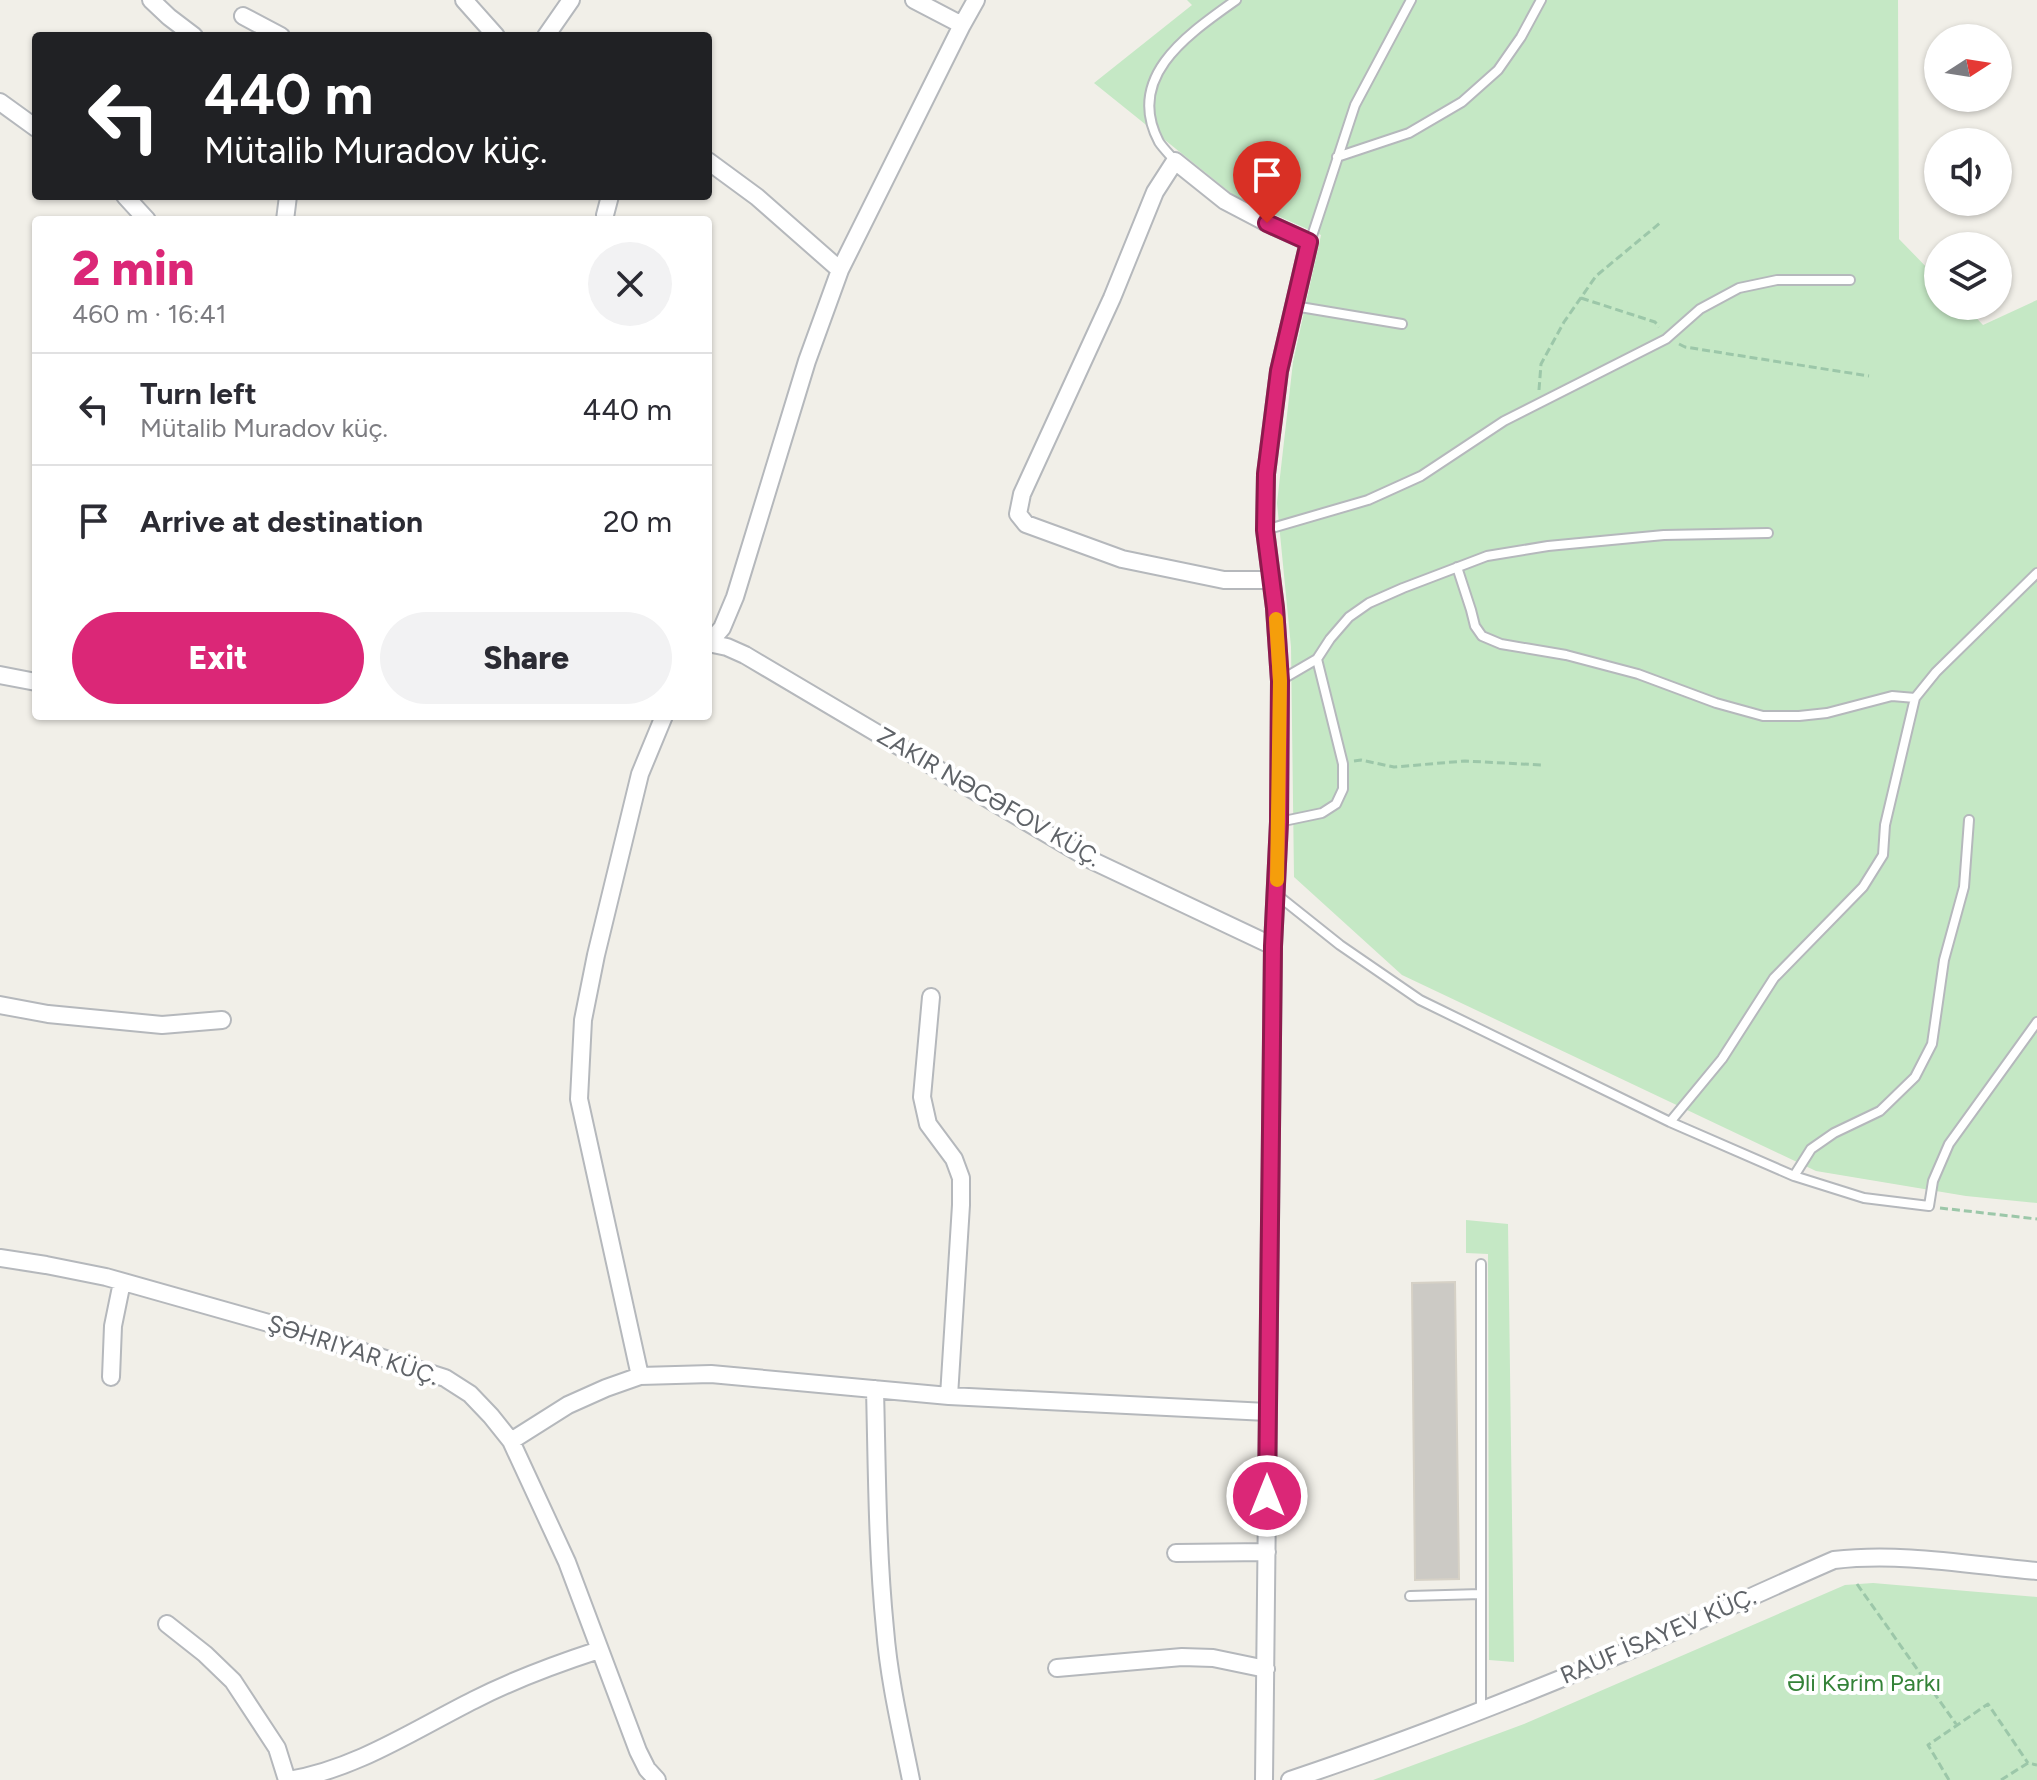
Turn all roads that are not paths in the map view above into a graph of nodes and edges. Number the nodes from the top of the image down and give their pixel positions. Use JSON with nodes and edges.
{"nodes":[{"id":1,"x":151,"y":0,"type":"edge"},
{"id":2,"x":464,"y":0,"type":"edge"},
{"id":3,"x":571,"y":0,"type":"edge"},
{"id":4,"x":914,"y":0,"type":"edge"},
{"id":5,"x":976,"y":0,"type":"edge"},
{"id":6,"x":1236,"y":0,"type":"edge"},
{"id":7,"x":1411,"y":0,"type":"edge"},
{"id":8,"x":1541,"y":0,"type":"edge"},
{"id":9,"x":243,"y":16,"type":"dead end"},
{"id":10,"x":962,"y":25,"type":"junction"},
{"id":11,"x":189,"y":32,"type":"edge"},
{"id":12,"x":273,"y":32,"type":"edge"},
{"id":13,"x":492,"y":32,"type":"edge"},
{"id":14,"x":549,"y":32,"type":"edge"},
{"id":15,"x":0,"y":102,"type":"edge"},
{"id":16,"x":32,"y":125,"type":"edge"},
{"id":17,"x":1337,"y":157,"type":"junction"},
{"id":18,"x":1175,"y":161,"type":"junction"},
{"id":19,"x":712,"y":164,"type":"edge"},
{"id":20,"x":129,"y":200,"type":"edge"},
{"id":21,"x":609,"y":200,"type":"edge"},
{"id":22,"x":605,"y":215,"type":"dead end"},
{"id":23,"x":143,"y":216,"type":"edge"},
{"id":24,"x":1309,"y":242,"type":"junction"},
{"id":25,"x":840,"y":270,"type":"junction"},
{"id":26,"x":1850,"y":280,"type":"dead end"},
{"id":27,"x":1294,"y":306,"type":"junction"},
{"id":28,"x":1402,"y":324,"type":"dead end"},
{"id":29,"x":1265,"y":530,"type":"junction"},
{"id":30,"x":1768,"y":533,"type":"dead end"},
{"id":31,"x":1457,"y":567,"type":"junction"},
{"id":32,"x":2037,"y":573,"type":"edge"},
{"id":33,"x":1271,"y":580,"type":"junction"},
{"id":34,"x":712,"y":640,"type":"edge"},
{"id":35,"x":712,"y":644,"type":"edge"},
{"id":36,"x":1317,"y":659,"type":"junction"},
{"id":37,"x":0,"y":675,"type":"edge"},
{"id":38,"x":32,"y":681,"type":"edge"},
{"id":39,"x":1280,"y":681,"type":"junction"},
{"id":40,"x":1915,"y":698,"type":"junction"},
{"id":41,"x":662,"y":720,"type":"edge"},
{"id":42,"x":1969,"y":820,"type":"dead end"},
{"id":43,"x":1279,"y":822,"type":"junction"},
{"id":44,"x":1276,"y":894,"type":"junction"},
{"id":45,"x":1273,"y":946,"type":"junction"},
{"id":46,"x":931,"y":997,"type":"dead end"},
{"id":47,"x":0,"y":1005,"type":"edge"},
{"id":48,"x":222,"y":1020,"type":"dead end"},
{"id":49,"x":2037,"y":1022,"type":"edge"},
{"id":50,"x":1670,"y":1122,"type":"junction"},
{"id":51,"x":1794,"y":1176,"type":"junction"},
{"id":52,"x":0,"y":1258,"type":"edge"},
{"id":53,"x":1481,"y":1264,"type":"dead end"},
{"id":54,"x":122,"y":1282,"type":"junction"},
{"id":55,"x":640,"y":1376,"type":"junction"},
{"id":56,"x":111,"y":1377,"type":"dead end"},
{"id":57,"x":875,"y":1389,"type":"junction"},
{"id":58,"x":949,"y":1396,"type":"junction"},
{"id":59,"x":1267,"y":1412,"type":"junction"},
{"id":60,"x":511,"y":1441,"type":"junction"},
{"id":61,"x":1267,"y":1552,"type":"junction"},
{"id":62,"x":1176,"y":1553,"type":"dead end"},
{"id":63,"x":2037,"y":1571,"type":"edge"},
{"id":64,"x":1481,"y":1594,"type":"junction"},
{"id":65,"x":1410,"y":1596,"type":"dead end"},
{"id":66,"x":167,"y":1624,"type":"dead end"},
{"id":67,"x":599,"y":1650,"type":"junction"},
{"id":68,"x":1057,"y":1668,"type":"dead end"},
{"id":69,"x":1266,"y":1669,"type":"junction"},
{"id":70,"x":1481,"y":1711,"type":"junction"},
{"id":71,"x":288,"y":1780,"type":"edge"},
{"id":72,"x":657,"y":1780,"type":"edge"},
{"id":73,"x":911,"y":1780,"type":"edge"},
{"id":74,"x":1264,"y":1780,"type":"edge"},
{"id":75,"x":1290,"y":1780,"type":"edge"}],
"edges":[{"from":1,"to":11,"type":"street"},
{"from":2,"to":13,"type":"street"},
{"from":3,"to":14,"type":"street"},
{"from":4,"to":10,"type":"street"},
{"from":5,"to":10,"type":"street"},
{"from":6,"to":18,"type":"lane"},
{"from":7,"to":17,"type":"lane"},
{"from":8,"to":17,"type":"lane"},
{"from":9,"to":12,"type":"street"},
{"from":10,"to":25,"type":"street"},
{"from":15,"to":16,"type":"street"},
{"from":17,"to":24,"type":"lane"},
{"from":18,"to":24,"type":"street"},
{"from":18,"to":33,"type":"street"},
{"from":19,"to":25,"type":"street"},
{"from":20,"to":23,"type":"street"},
{"from":21,"to":22,"type":"street"},
{"from":24,"to":27,"type":"street"},
{"from":25,"to":34,"type":"street"},
{"from":26,"to":29,"type":"lane"},
{"from":27,"to":28,"type":"lane"},
{"from":27,"to":29,"type":"street"},
{"from":29,"to":33,"type":"street"},
{"from":30,"to":31,"type":"lane"},
{"from":31,"to":36,"type":"lane"},
{"from":31,"to":40,"type":"lane"},
{"from":32,"to":40,"type":"lane"},
{"from":33,"to":39,"type":"street"},
{"from":35,"to":45,"type":"street","name":"ZAKIR NƏCƏFOV KÜÇ."},
{"from":36,"to":39,"type":"lane"},
{"from":36,"to":43,"type":"lane"},
{"from":37,"to":38,"type":"street"},
{"from":39,"to":43,"type":"street"},
{"from":40,"to":50,"type":"lane"},
{"from":41,"to":55,"type":"street"},
{"from":42,"to":51,"type":"lane"},
{"from":43,"to":44,"type":"street"},
{"from":44,"to":45,"type":"street"},
{"from":44,"to":50,"type":"lane"},
{"from":45,"to":59,"type":"street"},
{"from":46,"to":58,"type":"street"},
{"from":47,"to":48,"type":"street"},
{"from":49,"to":51,"type":"lane"},
{"from":50,"to":51,"type":"lane"},
{"from":52,"to":54,"type":"street","name":"ŞƏHRIYAR KÜÇ."},
{"from":53,"to":64,"type":"lane"},
{"from":54,"to":56,"type":"street"},
{"from":54,"to":60,"type":"street","name":"ŞƏHRIYAR KÜÇ."},
{"from":55,"to":57,"type":"street"},
{"from":55,"to":60,"type":"street"},
{"from":57,"to":58,"type":"street"},
{"from":57,"to":73,"type":"street"},
{"from":58,"to":59,"type":"street"},
{"from":59,"to":61,"type":"street"},
{"from":60,"to":67,"type":"street","name":"ŞƏHRIYAR KÜÇ."},
{"from":61,"to":62,"type":"street"},
{"from":61,"to":69,"type":"street"},
{"from":63,"to":70,"type":"street","name":"RAUF İSAYEV KÜÇ."},
{"from":64,"to":65,"type":"lane"},
{"from":64,"to":70,"type":"lane"},
{"from":66,"to":71,"type":"street"},
{"from":67,"to":71,"type":"street"},
{"from":67,"to":72,"type":"street","name":"ŞƏHRIYAR KÜÇ."},
{"from":68,"to":69,"type":"street"},
{"from":69,"to":74,"type":"street"},
{"from":70,"to":75,"type":"street","name":"RAUF İSAYEV KÜÇ."}]}
